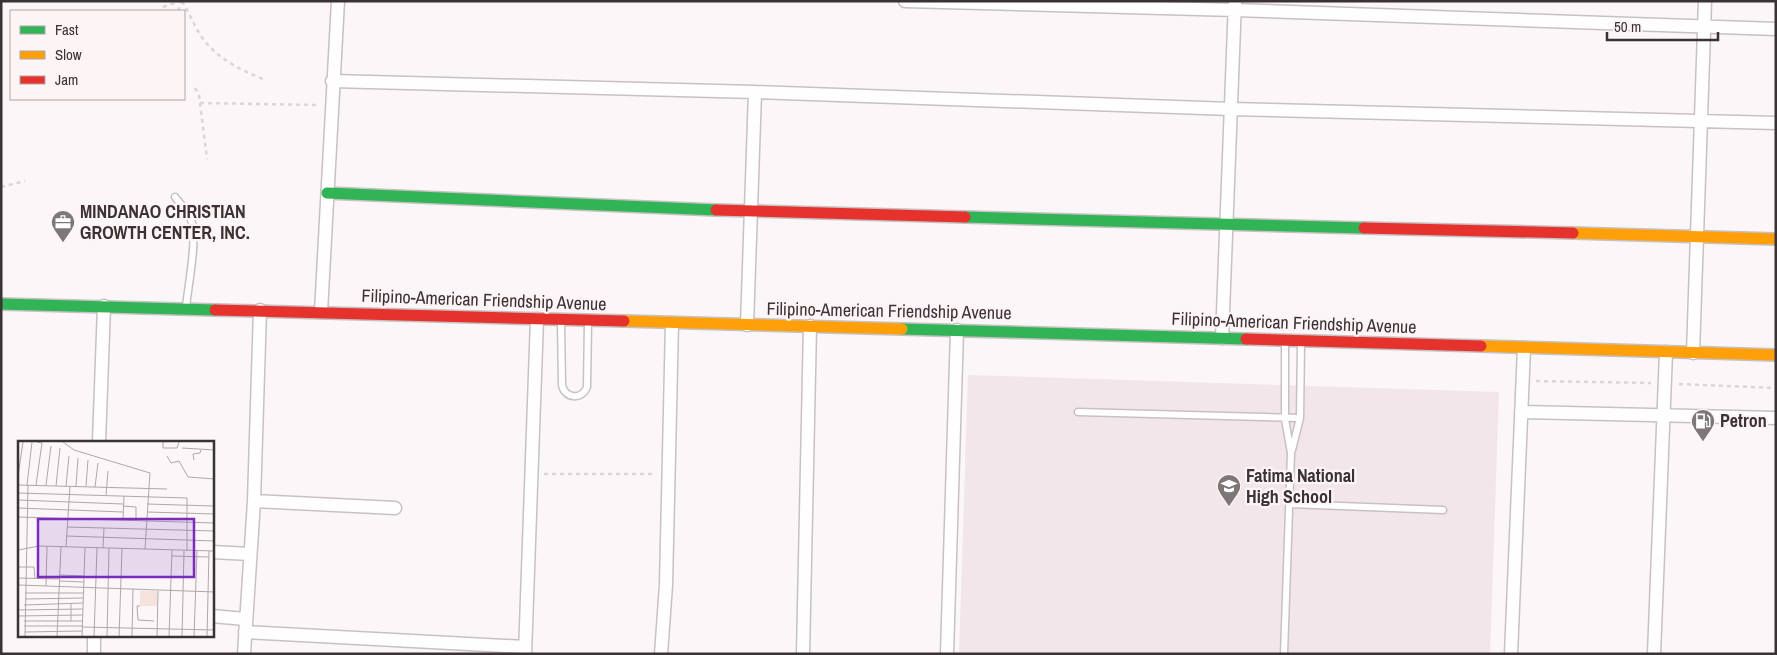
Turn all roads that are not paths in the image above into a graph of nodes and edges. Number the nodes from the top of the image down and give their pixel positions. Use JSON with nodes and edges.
{"nodes":[{"id":1,"x":338,"y":1,"type":"edge"},
{"id":2,"x":905,"y":1,"type":"edge"},
{"id":3,"x":1705,"y":1,"type":"edge"},
{"id":4,"x":964,"y":2,"type":"edge"},
{"id":5,"x":1121,"y":4,"type":"edge"},
{"id":6,"x":1235,"y":6,"type":"edge"},
{"id":7,"x":1704,"y":26,"type":"junction"},
{"id":8,"x":1776,"y":28,"type":"edge"},
{"id":9,"x":332,"y":81,"type":"junction"},
{"id":10,"x":755,"y":92,"type":"junction"},
{"id":11,"x":1232,"y":109,"type":"junction"},
{"id":12,"x":1700,"y":120,"type":"junction"},
{"id":13,"x":1776,"y":123,"type":"edge"},
{"id":14,"x":327,"y":193,"type":"junction"},
{"id":15,"x":175,"y":197,"type":"dead end"},
{"id":16,"x":751,"y":211,"type":"junction"},
{"id":17,"x":1228,"y":223,"type":"junction"},
{"id":18,"x":1696,"y":236,"type":"junction"},
{"id":19,"x":1776,"y":239,"type":"edge"},
{"id":20,"x":1,"y":304,"type":"edge"},
{"id":21,"x":104,"y":306,"type":"junction"},
{"id":22,"x":186,"y":308,"type":"junction"},
{"id":23,"x":260,"y":310,"type":"junction"},
{"id":24,"x":321,"y":312,"type":"junction"},
{"id":25,"x":537,"y":319,"type":"junction"},
{"id":26,"x":561,"y":320,"type":"junction"},
{"id":27,"x":588,"y":321,"type":"junction"},
{"id":28,"x":672,"y":323,"type":"junction"},
{"id":29,"x":747,"y":325,"type":"junction"},
{"id":30,"x":810,"y":326,"type":"junction"},
{"id":31,"x":957,"y":330,"type":"junction"},
{"id":32,"x":1222,"y":338,"type":"junction"},
{"id":33,"x":1285,"y":340,"type":"junction"},
{"id":34,"x":1301,"y":341,"type":"junction"},
{"id":35,"x":1524,"y":348,"type":"junction"},
{"id":36,"x":1666,"y":352,"type":"junction"},
{"id":37,"x":1693,"y":353,"type":"junction"},
{"id":38,"x":1776,"y":355,"type":"edge"},
{"id":39,"x":1078,"y":412,"type":"dead end"},
{"id":40,"x":1521,"y":412,"type":"junction"},
{"id":41,"x":1664,"y":416,"type":"junction"},
{"id":42,"x":1300,"y":418,"type":"junction"},
{"id":43,"x":1776,"y":418,"type":"edge"},
{"id":44,"x":1286,"y":419,"type":"junction"},
{"id":45,"x":99,"y":441,"type":"edge"},
{"id":46,"x":1291,"y":453,"type":"junction"},
{"id":47,"x":254,"y":502,"type":"junction"},
{"id":48,"x":1290,"y":504,"type":"junction"},
{"id":49,"x":395,"y":508,"type":"dead end"},
{"id":50,"x":1443,"y":510,"type":"dead end"},
{"id":51,"x":214,"y":552,"type":"edge"},
{"id":52,"x":250,"y":554,"type":"junction"},
{"id":53,"x":214,"y":616,"type":"edge"},
{"id":54,"x":245,"y":618,"type":"junction"},
{"id":55,"x":245,"y":632,"type":"junction"},
{"id":56,"x":94,"y":638,"type":"edge"},
{"id":57,"x":525,"y":650,"type":"edge"},
{"id":58,"x":94,"y":654,"type":"edge"},
{"id":59,"x":244,"y":654,"type":"edge"},
{"id":60,"x":661,"y":654,"type":"edge"},
{"id":61,"x":803,"y":654,"type":"edge"},
{"id":62,"x":946,"y":654,"type":"edge"},
{"id":63,"x":1284,"y":654,"type":"edge"},
{"id":64,"x":1511,"y":654,"type":"edge"},
{"id":65,"x":1654,"y":654,"type":"edge"}],
"edges":[{"from":1,"to":9,"type":"street"},
{"from":2,"to":4,"type":"street"},
{"from":3,"to":7,"type":"street"},
{"from":4,"to":5,"type":"street"},
{"from":5,"to":6,"type":"street"},
{"from":6,"to":7,"type":"street"},
{"from":6,"to":11,"type":"street"},
{"from":7,"to":8,"type":"street"},
{"from":7,"to":12,"type":"street"},
{"from":9,"to":10,"type":"street"},
{"from":9,"to":14,"type":"street"},
{"from":10,"to":11,"type":"street"},
{"from":10,"to":16,"type":"street"},
{"from":11,"to":12,"type":"street"},
{"from":11,"to":17,"type":"street"},
{"from":12,"to":13,"type":"street"},
{"from":12,"to":18,"type":"street"},
{"from":14,"to":16,"type":"main road"},
{"from":14,"to":24,"type":"street"},
{"from":15,"to":22,"type":"lane"},
{"from":16,"to":17,"type":"main road"},
{"from":16,"to":29,"type":"street"},
{"from":17,"to":18,"type":"main road"},
{"from":17,"to":32,"type":"street"},
{"from":18,"to":19,"type":"main road"},
{"from":18,"to":37,"type":"street"},
{"from":20,"to":21,"type":"main road","name":"Filipino-American Friendship Avenue"},
{"from":21,"to":22,"type":"main road","name":"Filipino-American Friendship Avenue"},
{"from":21,"to":45,"type":"street"},
{"from":22,"to":23,"type":"main road","name":"Filipino-American Friendship Avenue"},
{"from":23,"to":24,"type":"main road","name":"Filipino-American Friendship Avenue"},
{"from":23,"to":47,"type":"street"},
{"from":24,"to":25,"type":"main road","name":"Filipino-American Friendship Avenue"},
{"from":25,"to":26,"type":"main road","name":"Filipino-American Friendship Avenue"},
{"from":25,"to":57,"type":"street"},
{"from":26,"to":27,"type":"main road","name":"Filipino-American Friendship Avenue"},
{"from":26,"to":27,"type":"lane"},
{"from":27,"to":28,"type":"main road","name":"Filipino-American Friendship Avenue"},
{"from":28,"to":29,"type":"main road","name":"Filipino-American Friendship Avenue"},
{"from":28,"to":60,"type":"street"},
{"from":29,"to":30,"type":"main road","name":"Filipino-American Friendship Avenue"},
{"from":30,"to":31,"type":"main road","name":"Filipino-American Friendship Avenue"},
{"from":30,"to":61,"type":"street"},
{"from":31,"to":32,"type":"main road","name":"Filipino-American Friendship Avenue"},
{"from":31,"to":62,"type":"street"},
{"from":32,"to":33,"type":"main road","name":"Filipino-American Friendship Avenue"},
{"from":33,"to":34,"type":"main road","name":"Filipino-American Friendship Avenue"},
{"from":33,"to":44,"type":"lane"},
{"from":34,"to":35,"type":"main road","name":"Filipino-American Friendship Avenue"},
{"from":34,"to":42,"type":"lane"},
{"from":35,"to":36,"type":"main road","name":"Filipino-American Friendship Avenue"},
{"from":35,"to":40,"type":"street"},
{"from":36,"to":37,"type":"main road","name":"Filipino-American Friendship Avenue"},
{"from":36,"to":41,"type":"street"},
{"from":37,"to":38,"type":"main road","name":"Filipino-American Friendship Avenue"},
{"from":39,"to":44,"type":"lane"},
{"from":40,"to":41,"type":"street"},
{"from":40,"to":64,"type":"street"},
{"from":41,"to":43,"type":"street"},
{"from":41,"to":65,"type":"street"},
{"from":42,"to":44,"type":"lane"},
{"from":42,"to":46,"type":"lane"},
{"from":44,"to":46,"type":"lane"},
{"from":46,"to":48,"type":"lane"},
{"from":47,"to":49,"type":"street"},
{"from":47,"to":52,"type":"street"},
{"from":48,"to":50,"type":"lane"},
{"from":48,"to":63,"type":"lane"},
{"from":51,"to":52,"type":"street"},
{"from":52,"to":54,"type":"street"},
{"from":53,"to":54,"type":"street"},
{"from":54,"to":55,"type":"street"},
{"from":55,"to":57,"type":"street"},
{"from":55,"to":59,"type":"street"},
{"from":56,"to":58,"type":"street"}]}
